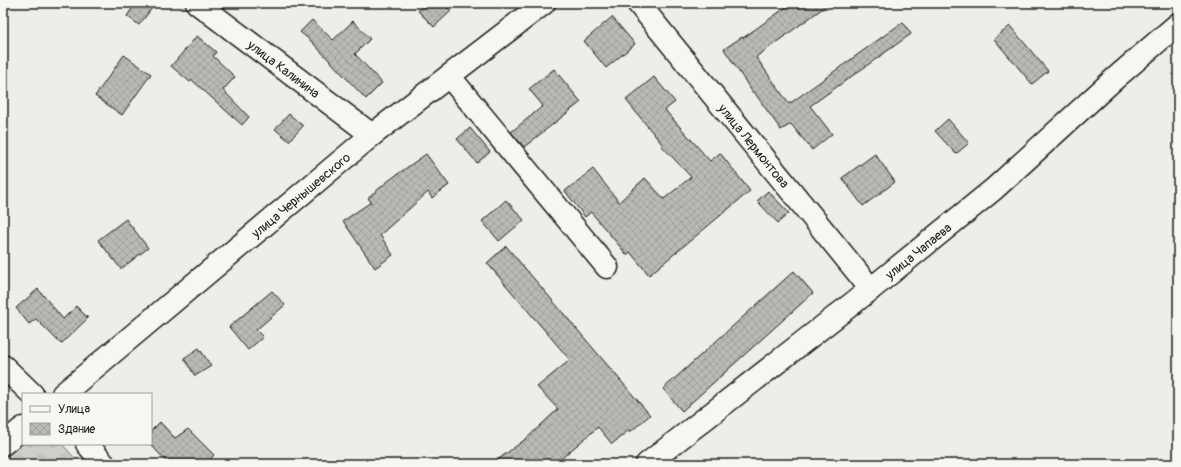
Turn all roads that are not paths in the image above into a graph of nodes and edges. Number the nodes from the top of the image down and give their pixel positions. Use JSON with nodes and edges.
{"nodes":[{"id":1,"x":196,"y":3,"type":"edge"},
{"id":2,"x":544,"y":3,"type":"edge"},
{"id":3,"x":638,"y":3,"type":"edge"},
{"id":4,"x":1178,"y":24,"type":"edge"},
{"id":5,"x":449,"y":76,"type":"junction"},
{"id":6,"x":372,"y":135,"type":"junction"},
{"id":7,"x":606,"y":267,"type":"dead end"},
{"id":8,"x":871,"y":289,"type":"junction"},
{"id":9,"x":3,"y":366,"type":"edge"},
{"id":10,"x":31,"y":393,"type":"edge"},
{"id":11,"x":65,"y":393,"type":"edge"},
{"id":12,"x":22,"y":429,"type":"edge"},
{"id":13,"x":3,"y":444,"type":"edge"},
{"id":14,"x":88,"y":445,"type":"edge"},
{"id":15,"x":104,"y":464,"type":"edge"},
{"id":16,"x":647,"y":464,"type":"edge"}],
"edges":[{"from":1,"to":6,"type":"street","name":"улица Калинина"},
{"from":2,"to":5,"type":"street","name":"улица Чернышевского"},
{"from":3,"to":8,"type":"street","name":"улица Лермонтова"},
{"from":4,"to":8,"type":"street","name":"улица Чапаева"},
{"from":5,"to":6,"type":"street","name":"улица Чернышевского"},
{"from":5,"to":7,"type":"street"},
{"from":6,"to":11,"type":"street","name":"улица Чернышевского"},
{"from":8,"to":16,"type":"street","name":"улица Чапаева"},
{"from":9,"to":10,"type":"street"},
{"from":12,"to":13,"type":"street"},
{"from":14,"to":15,"type":"street"}]}
